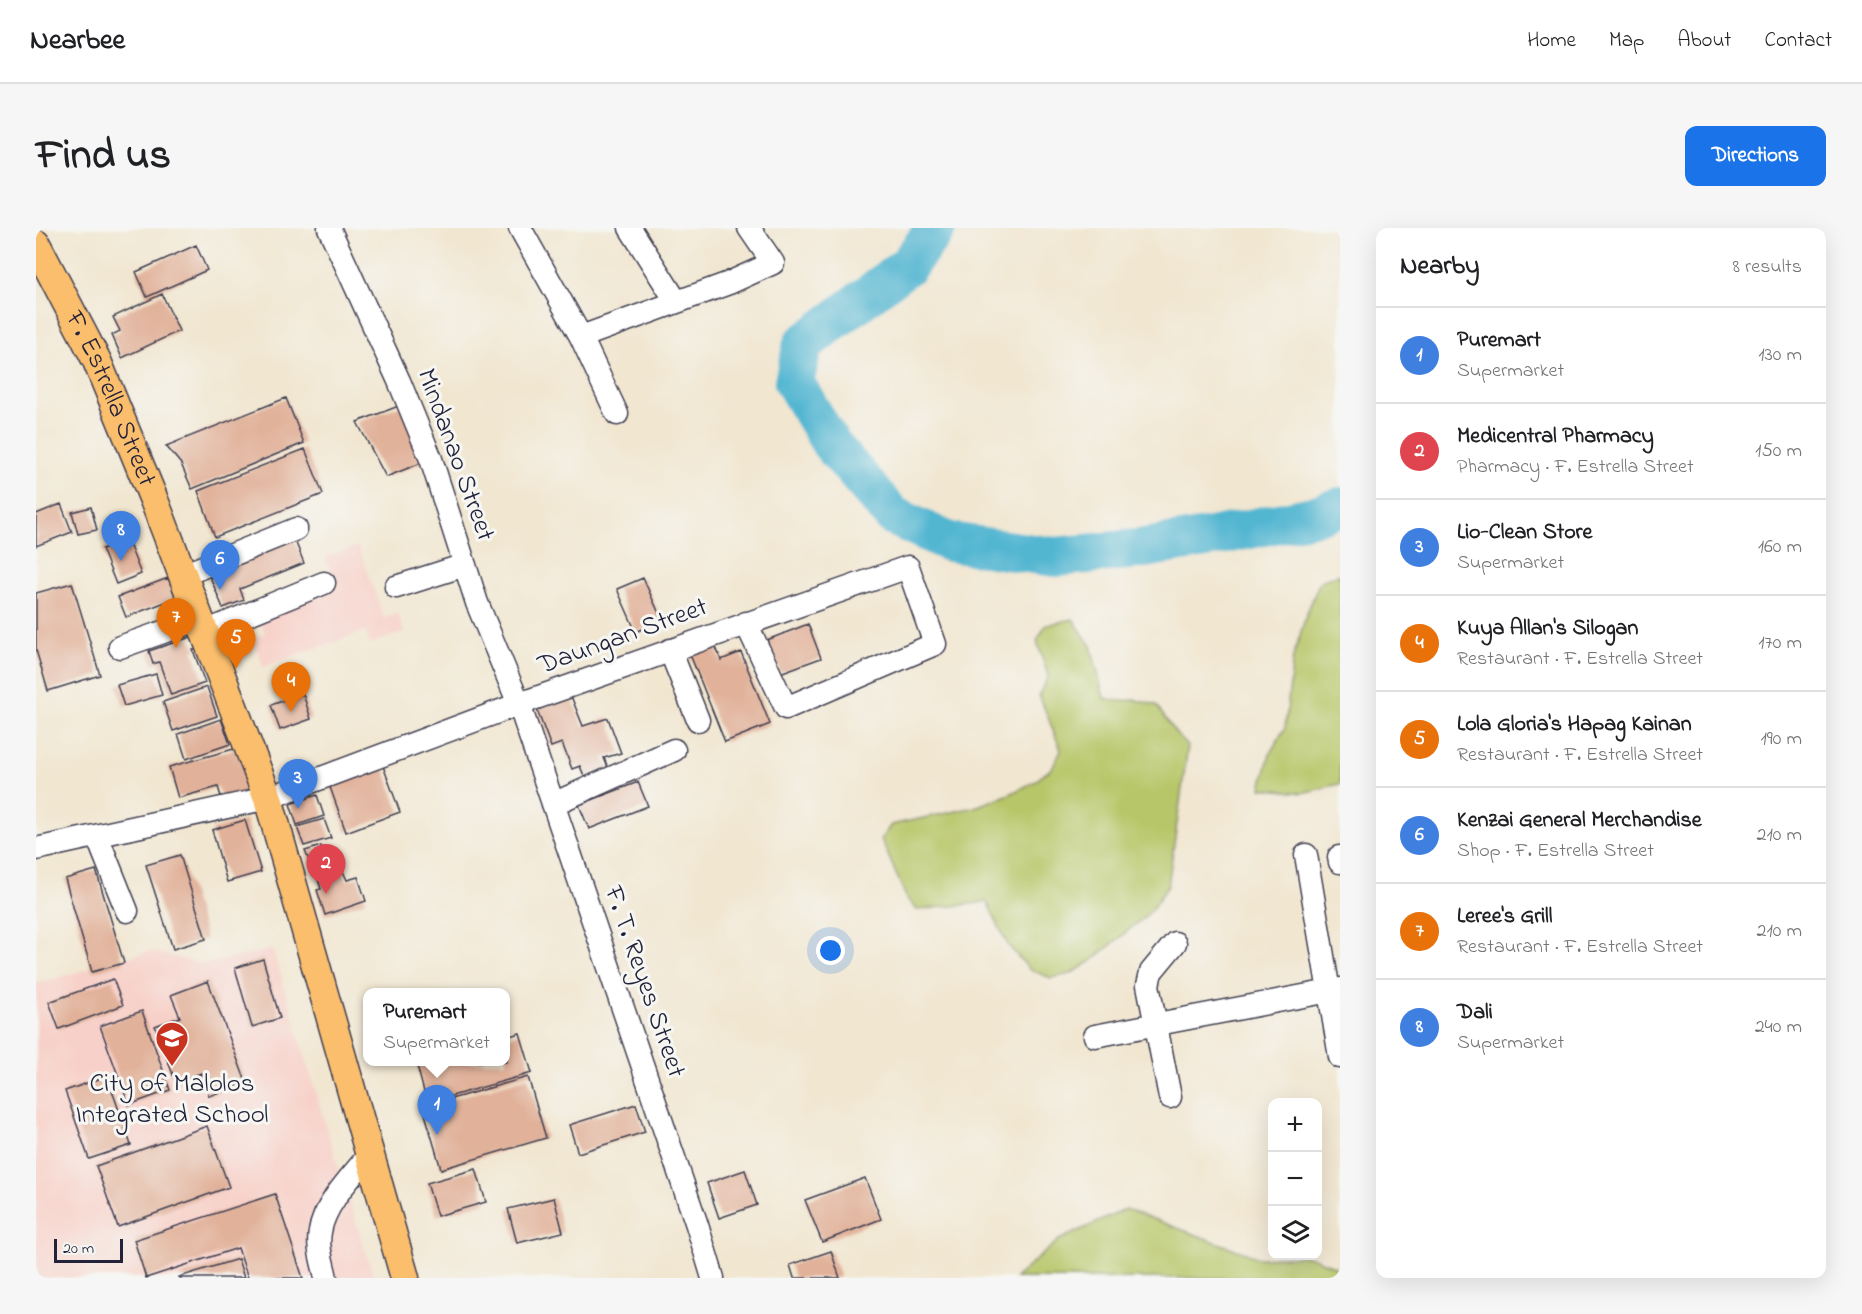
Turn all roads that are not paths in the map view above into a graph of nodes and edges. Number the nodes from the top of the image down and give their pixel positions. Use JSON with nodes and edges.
{"nodes":[{"id":1,"x":520,"y":228,"type":"edge"},
{"id":2,"x":630,"y":228,"type":"edge"},
{"id":3,"x":749,"y":228,"type":"edge"},
{"id":4,"x":335,"y":230,"type":"edge"},
{"id":5,"x":36,"y":244,"type":"edge"},
{"id":6,"x":676,"y":301,"type":"junction"},
{"id":7,"x":581,"y":337,"type":"junction"},
{"id":8,"x":617,"y":414,"type":"dead end"},
{"id":9,"x":296,"y":529,"type":"dead end"},
{"id":10,"x":465,"y":565,"type":"junction"},
{"id":11,"x":183,"y":575,"type":"junction"},
{"id":12,"x":324,"y":583,"type":"dead end"},
{"id":13,"x":396,"y":587,"type":"dead end"},
{"id":14,"x":746,"y":623,"type":"junction"},
{"id":15,"x":202,"y":626,"type":"junction"},
{"id":16,"x":120,"y":646,"type":"dead end"},
{"id":17,"x":670,"y":650,"type":"junction"},
{"id":18,"x":519,"y":704,"type":"junction"},
{"id":19,"x":698,"y":720,"type":"dead end"},
{"id":20,"x":674,"y":750,"type":"dead end"},
{"id":21,"x":268,"y":798,"type":"junction"},
{"id":22,"x":553,"y":804,"type":"junction"},
{"id":23,"x":97,"y":836,"type":"junction"},
{"id":24,"x":36,"y":849,"type":"edge"},
{"id":25,"x":1306,"y":855,"type":"dead end"},
{"id":26,"x":128,"y":911,"type":"dead end"},
{"id":27,"x":1175,"y":943,"type":"dead end"},
{"id":28,"x":1334,"y":990,"type":"edge"},
{"id":29,"x":1155,"y":1023,"type":"junction"},
{"id":30,"x":1095,"y":1036,"type":"dead end"},
{"id":31,"x":1340,"y":1057,"type":"edge"},
{"id":32,"x":1170,"y":1097,"type":"dead end"},
{"id":33,"x":370,"y":1154,"type":"junction"},
{"id":34,"x":327,"y":1278,"type":"edge"},
{"id":35,"x":405,"y":1278,"type":"edge"},
{"id":36,"x":713,"y":1278,"type":"edge"}],
"edges":[{"from":1,"to":7,"type":"street"},
{"from":2,"to":6,"type":"street"},
{"from":3,"to":6,"type":"street"},
{"from":4,"to":10,"type":"street","name":"Mindanao Street"},
{"from":5,"to":11,"type":"main road","name":"F. Estrella Street"},
{"from":6,"to":7,"type":"street"},
{"from":7,"to":8,"type":"street"},
{"from":9,"to":11,"type":"street"},
{"from":10,"to":13,"type":"street"},
{"from":10,"to":18,"type":"street","name":"Mindanao Street"},
{"from":11,"to":15,"type":"main road","name":"F. Estrella Street"},
{"from":12,"to":15,"type":"street"},
{"from":14,"to":14,"type":"street","name":"Daungan Street"},
{"from":14,"to":17,"type":"street","name":"Daungan Street"},
{"from":15,"to":16,"type":"street"},
{"from":15,"to":21,"type":"main road","name":"F. Estrella Street"},
{"from":17,"to":18,"type":"street","name":"Daungan Street"},
{"from":17,"to":19,"type":"street"},
{"from":18,"to":21,"type":"street","name":"Daungan Street"},
{"from":18,"to":22,"type":"street","name":"F. T. Reyes Street"},
{"from":20,"to":22,"type":"street"},
{"from":21,"to":23,"type":"street","name":"Daungan Street"},
{"from":21,"to":33,"type":"main road","name":"F. Estrella Street"},
{"from":22,"to":36,"type":"street","name":"F. T. Reyes Street"},
{"from":23,"to":24,"type":"street","name":"Daungan Street"},
{"from":23,"to":26,"type":"street"},
{"from":25,"to":28,"type":"street"},
{"from":27,"to":29,"type":"street"},
{"from":28,"to":29,"type":"street"},
{"from":28,"to":31,"type":"street"},
{"from":29,"to":30,"type":"street"},
{"from":29,"to":32,"type":"street"},
{"from":33,"to":34,"type":"street"},
{"from":33,"to":35,"type":"main road","name":"F. Estrella Street"}]}
